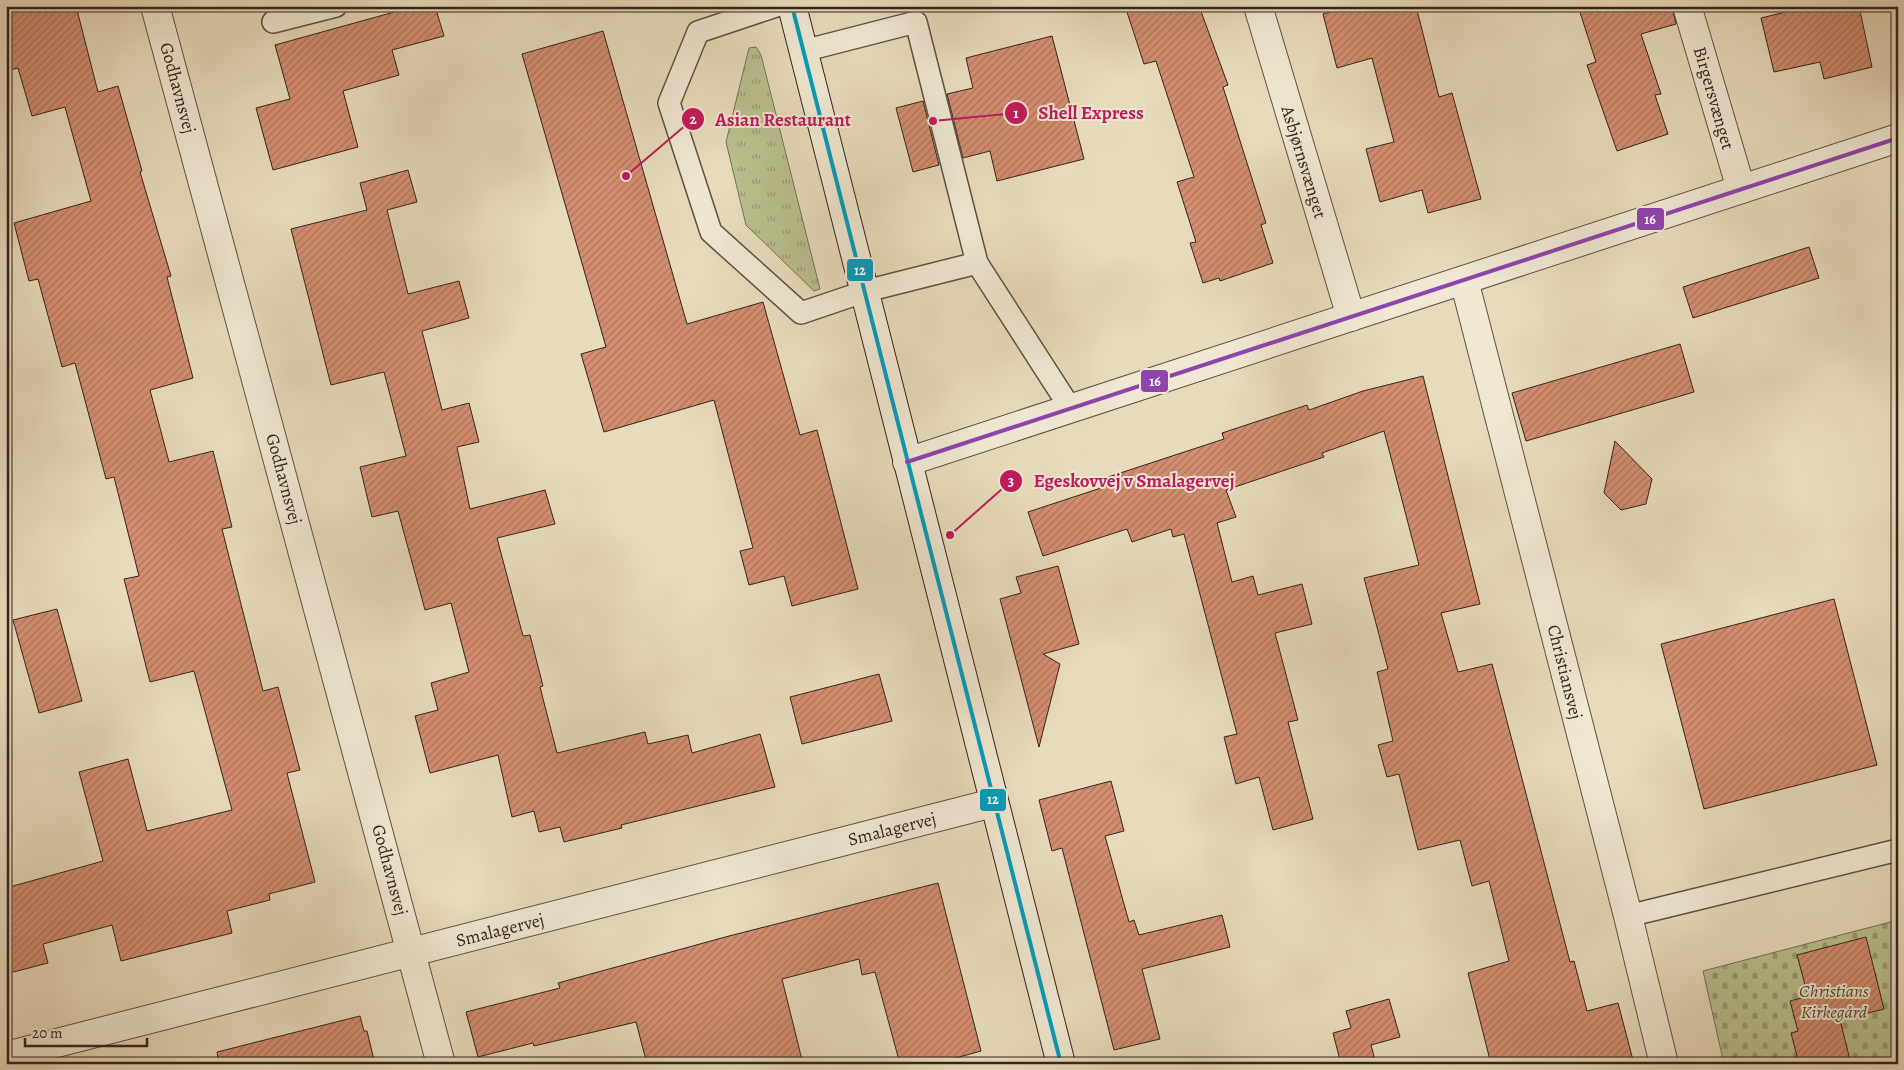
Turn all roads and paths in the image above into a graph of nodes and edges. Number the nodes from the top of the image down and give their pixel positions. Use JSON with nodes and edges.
{"nodes":[{"id":1,"x":156,"y":6,"type":"edge"},
{"id":2,"x":336,"y":6,"type":"edge"},
{"id":3,"x":776,"y":6,"type":"edge"},
{"id":4,"x":792,"y":6,"type":"edge"},
{"id":5,"x":1258,"y":6,"type":"edge"},
{"id":6,"x":1687,"y":6,"type":"edge"},
{"id":7,"x":273,"y":22,"type":"dead end"},
{"id":8,"x":803,"y":51,"type":"junction"},
{"id":9,"x":1898,"y":138,"type":"edge"},
{"id":10,"x":1741,"y":189,"type":"junction"},
{"id":11,"x":977,"y":263,"type":"junction"},
{"id":12,"x":1464,"y":280,"type":"junction"},
{"id":13,"x":866,"y":291,"type":"junction"},
{"id":14,"x":1351,"y":317,"type":"junction"},
{"id":15,"x":1070,"y":409,"type":"junction"},
{"id":16,"x":907,"y":462,"type":"junction"},
{"id":17,"x":993,"y":803,"type":"junction"},
{"id":18,"x":1898,"y":850,"type":"edge"},
{"id":19,"x":1628,"y":916,"type":"junction"},
{"id":20,"x":412,"y":952,"type":"junction"},
{"id":21,"x":6,"y":1056,"type":"edge"},
{"id":22,"x":441,"y":1064,"type":"edge"},
{"id":23,"x":1061,"y":1064,"type":"edge"},
{"id":24,"x":1664,"y":1064,"type":"edge"}],
"edges":[{"from":1,"to":20,"type":"street","name":"Godhavnsvej"},
{"from":2,"to":7,"type":"lane"},
{"from":3,"to":13,"type":"lane"},
{"from":4,"to":8,"type":"street"},
{"from":5,"to":14,"type":"street","name":"Asbjørnsvænget"},
{"from":6,"to":10,"type":"street","name":"Birgersvænget"},
{"from":8,"to":11,"type":"lane"},
{"from":8,"to":13,"type":"street"},
{"from":9,"to":10,"type":"street"},
{"from":10,"to":12,"type":"street"},
{"from":11,"to":13,"type":"lane"},
{"from":11,"to":15,"type":"lane"},
{"from":12,"to":14,"type":"street"},
{"from":12,"to":19,"type":"street","name":"Christiansvej"},
{"from":13,"to":16,"type":"street"},
{"from":14,"to":15,"type":"street"},
{"from":15,"to":16,"type":"street"},
{"from":16,"to":17,"type":"street"},
{"from":17,"to":20,"type":"street","name":"Smalagervej"},
{"from":17,"to":23,"type":"street"},
{"from":18,"to":19,"type":"lane"},
{"from":19,"to":24,"type":"street","name":"Christiansvej"},
{"from":20,"to":21,"type":"street","name":"Smalagervej"},
{"from":20,"to":22,"type":"street","name":"Godhavnsvej"}]}
